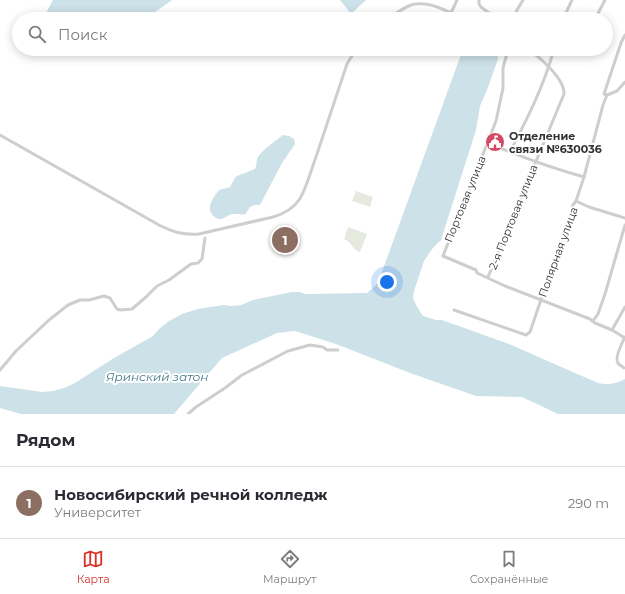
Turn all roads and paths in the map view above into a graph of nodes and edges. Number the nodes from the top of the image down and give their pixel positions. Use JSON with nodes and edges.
{"nodes":[{"id":1,"x":457,"y":0,"type":"edge"},
{"id":2,"x":480,"y":0,"type":"edge"},
{"id":3,"x":523,"y":0,"type":"edge"},
{"id":4,"x":572,"y":0,"type":"edge"},
{"id":5,"x":605,"y":0,"type":"edge"},
{"id":6,"x":398,"y":12,"type":"edge"},
{"id":7,"x":448,"y":12,"type":"edge"},
{"id":8,"x":451,"y":12,"type":"edge"},
{"id":9,"x":488,"y":12,"type":"edge"},
{"id":10,"x":516,"y":12,"type":"edge"},
{"id":11,"x":566,"y":12,"type":"edge"},
{"id":12,"x":599,"y":12,"type":"edge"},
{"id":13,"x":625,"y":35,"type":"edge"},
{"id":14,"x":352,"y":56,"type":"edge"},
{"id":15,"x":506,"y":56,"type":"edge"},
{"id":16,"x":537,"y":56,"type":"edge"},
{"id":17,"x":552,"y":56,"type":"edge"},
{"id":18,"x":548,"y":67,"type":"junction"},
{"id":19,"x":625,"y":82,"type":"edge"},
{"id":20,"x":606,"y":95,"type":"junction"},
{"id":21,"x":0,"y":135,"type":"edge"},
{"id":22,"x":488,"y":143,"type":"junction"},
{"id":23,"x":510,"y":152,"type":"junction"},
{"id":24,"x":535,"y":162,"type":"junction"},
{"id":25,"x":584,"y":177,"type":"junction"},
{"id":26,"x":576,"y":201,"type":"junction"},
{"id":27,"x":625,"y":218,"type":"edge"},
{"id":28,"x":625,"y":224,"type":"edge"},
{"id":29,"x":206,"y":238,"type":"dead end"},
{"id":30,"x":488,"y":277,"type":"junction"},
{"id":31,"x":541,"y":299,"type":"junction"},
{"id":32,"x":625,"y":307,"type":"edge"},
{"id":33,"x":454,"y":310,"type":"dead end"},
{"id":34,"x":593,"y":321,"type":"junction"},
{"id":35,"x":612,"y":330,"type":"junction"},
{"id":36,"x":625,"y":338,"type":"edge"},
{"id":37,"x":338,"y":350,"type":"dead end"},
{"id":38,"x":624,"y":368,"type":"dead end"},
{"id":39,"x":0,"y":370,"type":"edge"},
{"id":40,"x":188,"y":414,"type":"edge"}],
"edges":[{"from":1,"to":8,"type":"street"},
{"from":2,"to":9,"type":"street"},
{"from":3,"to":10,"type":"street"},
{"from":4,"to":11,"type":"street"},
{"from":5,"to":12,"type":"street"},
{"from":6,"to":7,"type":"street"},
{"from":13,"to":20,"type":"street","name":"Полярная улица"},
{"from":14,"to":21,"type":"street"},
{"from":15,"to":22,"type":"street","name":"Портовая улица"},
{"from":16,"to":18,"type":"street"},
{"from":17,"to":18,"type":"street"},
{"from":18,"to":23,"type":"street"},
{"from":18,"to":24,"type":"street","name":"2-я Портовая улица"},
{"from":19,"to":20,"type":"street"},
{"from":20,"to":25,"type":"street","name":"Полярная улица"},
{"from":22,"to":23,"type":"street"},
{"from":22,"to":30,"type":"street","name":"Портовая улица"},
{"from":23,"to":24,"type":"street"},
{"from":24,"to":25,"type":"street"},
{"from":24,"to":30,"type":"street","name":"2-я Портовая улица"},
{"from":25,"to":26,"type":"street","name":"Полярная улица"},
{"from":26,"to":27,"type":"street"},
{"from":26,"to":31,"type":"street","name":"Полярная улица"},
{"from":28,"to":34,"type":"street"},
{"from":29,"to":39,"type":"street"},
{"from":30,"to":31,"type":"street"},
{"from":31,"to":33,"type":"street","name":"Полярная улица"},
{"from":31,"to":34,"type":"street"},
{"from":32,"to":35,"type":"street"},
{"from":34,"to":35,"type":"street"},
{"from":35,"to":36,"type":"street"},
{"from":36,"to":38,"type":"street"},
{"from":37,"to":40,"type":"street"}]}
